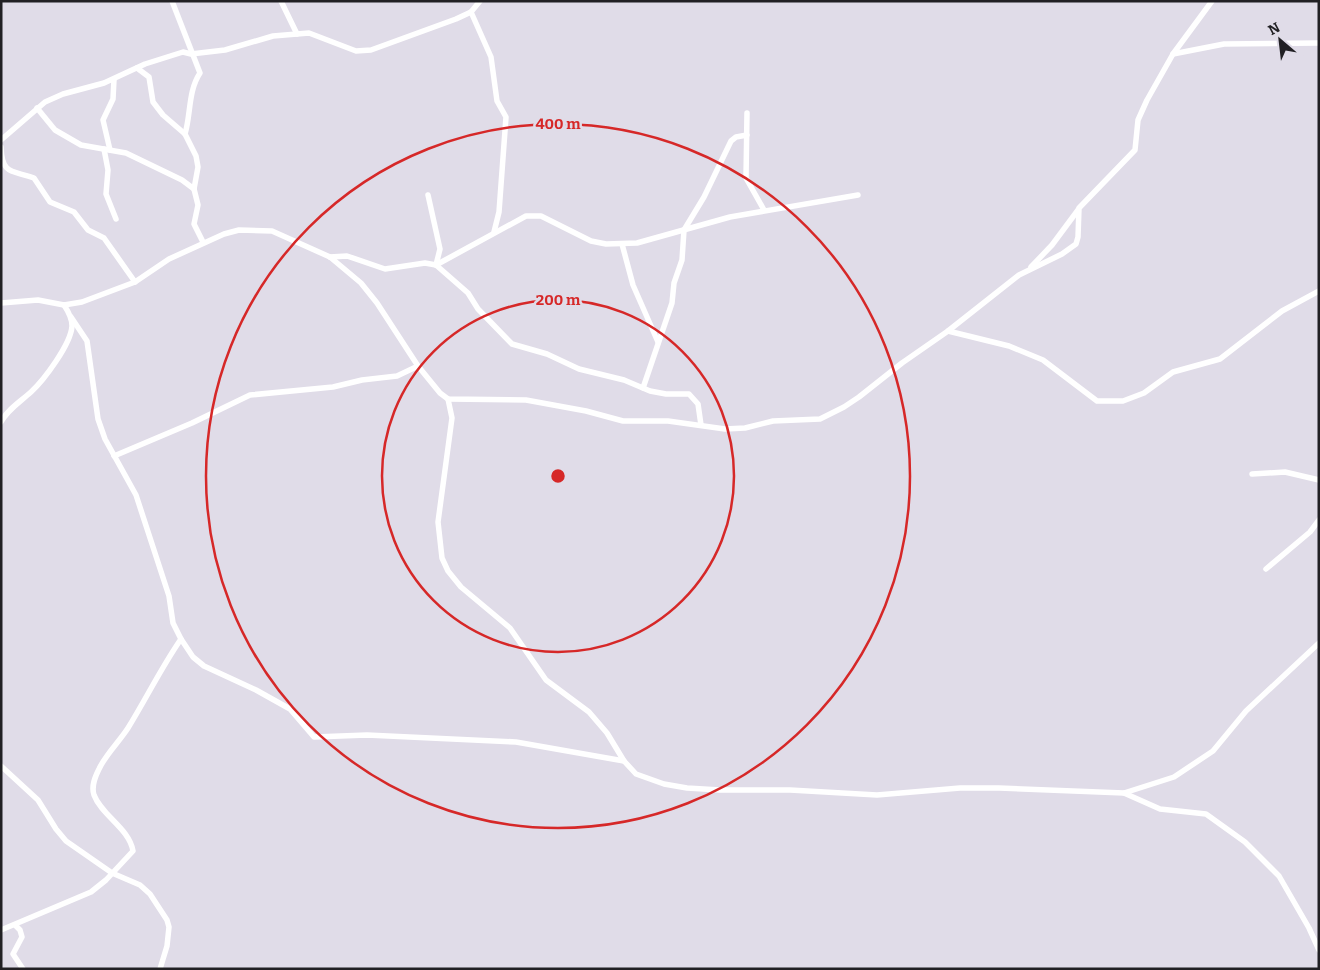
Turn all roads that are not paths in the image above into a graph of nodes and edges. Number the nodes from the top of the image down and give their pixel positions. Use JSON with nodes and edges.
{"nodes":[{"id":1,"x":172,"y":1,"type":"edge"},
{"id":2,"x":281,"y":1,"type":"edge"},
{"id":3,"x":480,"y":1,"type":"edge"},
{"id":4,"x":1212,"y":1,"type":"edge"},
{"id":5,"x":471,"y":12,"type":"junction"},
{"id":6,"x":297,"y":34,"type":"junction"},
{"id":7,"x":1319,"y":43,"type":"edge"},
{"id":8,"x":191,"y":54,"type":"junction"},
{"id":9,"x":1173,"y":54,"type":"junction"},
{"id":10,"x":137,"y":68,"type":"junction"},
{"id":11,"x":114,"y":79,"type":"junction"},
{"id":12,"x":37,"y":108,"type":"junction"},
{"id":13,"x":747,"y":113,"type":"dead end"},
{"id":14,"x":185,"y":134,"type":"junction"},
{"id":15,"x":748,"y":135,"type":"junction"},
{"id":16,"x":1,"y":140,"type":"edge"},
{"id":17,"x":1,"y":147,"type":"edge"},
{"id":18,"x":107,"y":150,"type":"junction"},
{"id":19,"x":194,"y":189,"type":"junction"},
{"id":20,"x":428,"y":195,"type":"dead end"},
{"id":21,"x":858,"y":195,"type":"dead end"},
{"id":22,"x":1079,"y":208,"type":"junction"},
{"id":23,"x":764,"y":210,"type":"junction"},
{"id":24,"x":116,"y":219,"type":"dead end"},
{"id":25,"x":684,"y":230,"type":"junction"},
{"id":26,"x":494,"y":232,"type":"junction"},
{"id":27,"x":203,"y":242,"type":"junction"},
{"id":28,"x":622,"y":244,"type":"junction"},
{"id":29,"x":330,"y":257,"type":"junction"},
{"id":30,"x":436,"y":265,"type":"junction"},
{"id":31,"x":1028,"y":270,"type":"junction"},
{"id":32,"x":135,"y":282,"type":"junction"},
{"id":33,"x":1319,"y":291,"type":"edge"},
{"id":34,"x":1,"y":303,"type":"edge"},
{"id":35,"x":64,"y":305,"type":"junction"},
{"id":36,"x":71,"y":317,"type":"junction"},
{"id":37,"x":948,"y":331,"type":"junction"},
{"id":38,"x":658,"y":342,"type":"junction"},
{"id":39,"x":418,"y":366,"type":"junction"},
{"id":40,"x":643,"y":388,"type":"junction"},
{"id":41,"x":448,"y":399,"type":"junction"},
{"id":42,"x":1,"y":422,"type":"edge"},
{"id":43,"x":701,"y":425,"type":"junction"},
{"id":44,"x":114,"y":456,"type":"junction"},
{"id":45,"x":1252,"y":474,"type":"dead end"},
{"id":46,"x":1319,"y":480,"type":"edge"},
{"id":47,"x":1319,"y":520,"type":"edge"},
{"id":48,"x":1266,"y":569,"type":"dead end"},
{"id":49,"x":181,"y":639,"type":"junction"},
{"id":50,"x":1319,"y":643,"type":"edge"},
{"id":51,"x":624,"y":761,"type":"junction"},
{"id":52,"x":1,"y":766,"type":"edge"},
{"id":53,"x":1124,"y":793,"type":"junction"},
{"id":54,"x":112,"y":873,"type":"junction"},
{"id":55,"x":15,"y":925,"type":"junction"},
{"id":56,"x":1,"y":930,"type":"edge"},
{"id":57,"x":1319,"y":950,"type":"edge"},
{"id":58,"x":23,"y":969,"type":"edge"},
{"id":59,"x":160,"y":969,"type":"edge"}],
"edges":[{"from":1,"to":8,"type":"street"},
{"from":2,"to":6,"type":"street"},
{"from":3,"to":5,"type":"street"},
{"from":4,"to":9,"type":"street"},
{"from":5,"to":6,"type":"street"},
{"from":5,"to":26,"type":"street"},
{"from":6,"to":8,"type":"street"},
{"from":7,"to":9,"type":"street"},
{"from":8,"to":10,"type":"street"},
{"from":8,"to":14,"type":"street"},
{"from":9,"to":22,"type":"street"},
{"from":10,"to":11,"type":"street"},
{"from":10,"to":14,"type":"street"},
{"from":11,"to":12,"type":"street"},
{"from":11,"to":18,"type":"street"},
{"from":12,"to":16,"type":"street"},
{"from":12,"to":18,"type":"street"},
{"from":13,"to":15,"type":"street"},
{"from":14,"to":19,"type":"street"},
{"from":15,"to":23,"type":"street"},
{"from":15,"to":25,"type":"street"},
{"from":17,"to":32,"type":"street"},
{"from":18,"to":19,"type":"street"},
{"from":18,"to":24,"type":"street"},
{"from":19,"to":27,"type":"street"},
{"from":20,"to":30,"type":"street"},
{"from":21,"to":23,"type":"street"},
{"from":22,"to":31,"type":"street"},
{"from":22,"to":31,"type":"street"},
{"from":23,"to":25,"type":"street"},
{"from":25,"to":28,"type":"street"},
{"from":25,"to":38,"type":"street"},
{"from":26,"to":28,"type":"street"},
{"from":26,"to":30,"type":"street"},
{"from":27,"to":29,"type":"street"},
{"from":27,"to":32,"type":"street"},
{"from":28,"to":38,"type":"street"},
{"from":29,"to":30,"type":"street"},
{"from":29,"to":39,"type":"street"},
{"from":30,"to":40,"type":"street"},
{"from":31,"to":37,"type":"street"},
{"from":32,"to":35,"type":"street"},
{"from":33,"to":37,"type":"street"},
{"from":34,"to":35,"type":"street"},
{"from":35,"to":36,"type":"street"},
{"from":36,"to":42,"type":"street"},
{"from":36,"to":44,"type":"street"},
{"from":37,"to":43,"type":"street"},
{"from":38,"to":40,"type":"street"},
{"from":39,"to":41,"type":"street"},
{"from":39,"to":44,"type":"street"},
{"from":40,"to":43,"type":"street"},
{"from":41,"to":43,"type":"street"},
{"from":41,"to":51,"type":"street"},
{"from":44,"to":49,"type":"street"},
{"from":45,"to":46,"type":"street"},
{"from":47,"to":48,"type":"street"},
{"from":49,"to":51,"type":"street"},
{"from":49,"to":54,"type":"street"},
{"from":50,"to":53,"type":"street"},
{"from":51,"to":53,"type":"street"},
{"from":52,"to":54,"type":"street"},
{"from":53,"to":57,"type":"street"},
{"from":54,"to":55,"type":"street"},
{"from":54,"to":59,"type":"street"},
{"from":55,"to":56,"type":"street"},
{"from":55,"to":58,"type":"street"}]}
